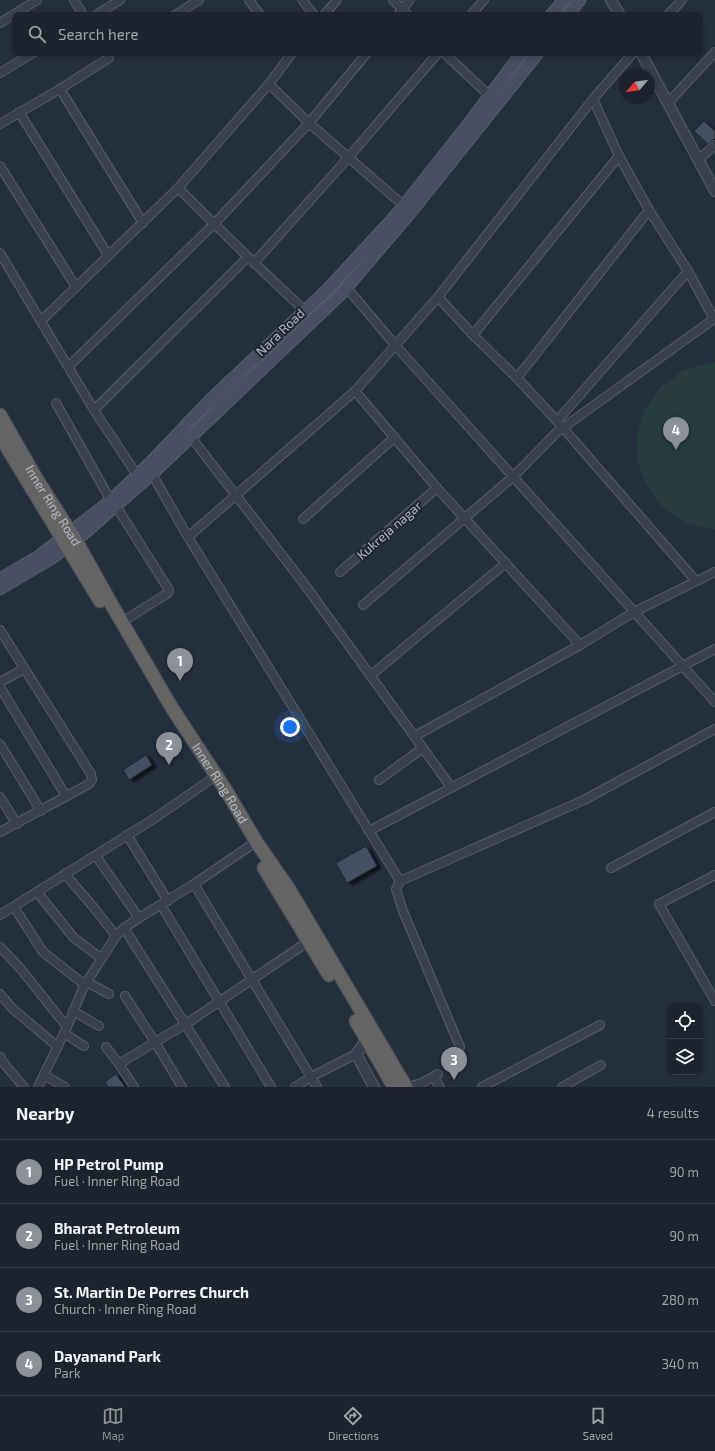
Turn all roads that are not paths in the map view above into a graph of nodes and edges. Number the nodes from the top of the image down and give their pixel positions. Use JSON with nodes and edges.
{"nodes":[{"id":1,"x":37,"y":0,"type":"edge"},
{"id":2,"x":74,"y":0,"type":"edge"},
{"id":3,"x":120,"y":0,"type":"edge"},
{"id":4,"x":199,"y":0,"type":"edge"},
{"id":5,"x":249,"y":0,"type":"edge"},
{"id":6,"x":302,"y":0,"type":"edge"},
{"id":7,"x":337,"y":0,"type":"edge"},
{"id":8,"x":393,"y":0,"type":"edge"},
{"id":9,"x":410,"y":0,"type":"edge"},
{"id":10,"x":484,"y":0,"type":"edge"},
{"id":11,"x":564,"y":0,"type":"edge"},
{"id":12,"x":580,"y":0,"type":"edge"},
{"id":13,"x":611,"y":0,"type":"edge"},
{"id":14,"x":682,"y":0,"type":"edge"},
{"id":15,"x":18,"y":12,"type":"edge"},
{"id":16,"x":81,"y":12,"type":"edge"},
{"id":17,"x":101,"y":12,"type":"edge"},
{"id":18,"x":180,"y":12,"type":"edge"},
{"id":19,"x":258,"y":12,"type":"edge"},
{"id":20,"x":312,"y":12,"type":"edge"},
{"id":21,"x":327,"y":12,"type":"edge"},
{"id":22,"x":402,"y":12,"type":"edge"},
{"id":23,"x":404,"y":12,"type":"edge"},
{"id":24,"x":474,"y":12,"type":"edge"},
{"id":25,"x":554,"y":12,"type":"edge"},
{"id":26,"x":570,"y":12,"type":"edge"},
{"id":27,"x":618,"y":12,"type":"edge"},
{"id":28,"x":671,"y":12,"type":"edge"},
{"id":29,"x":12,"y":16,"type":"edge"},
{"id":30,"x":0,"y":23,"type":"edge"},
{"id":31,"x":715,"y":52,"type":"edge"},
{"id":32,"x":28,"y":56,"type":"edge"},
{"id":33,"x":109,"y":56,"type":"edge"},
{"id":34,"x":289,"y":56,"type":"edge"},
{"id":35,"x":364,"y":56,"type":"edge"},
{"id":36,"x":435,"y":56,"type":"edge"},
{"id":37,"x":447,"y":56,"type":"edge"},
{"id":38,"x":520,"y":56,"type":"edge"},
{"id":39,"x":535,"y":56,"type":"edge"},
{"id":40,"x":631,"y":56,"type":"edge"},
{"id":41,"x":644,"y":56,"type":"edge"},
{"id":42,"x":0,"y":73,"type":"edge"},
{"id":43,"x":269,"y":84,"type":"junction"},
{"id":44,"x":60,"y":89,"type":"junction"},
{"id":45,"x":494,"y":100,"type":"junction"},
{"id":46,"x":593,"y":100,"type":"junction"},
{"id":47,"x":668,"y":103,"type":"junction"},
{"id":48,"x":19,"y":112,"type":"junction"},
{"id":49,"x":309,"y":123,"type":"junction"},
{"id":50,"x":0,"y":124,"type":"edge"},
{"id":51,"x":715,"y":145,"type":"edge"},
{"id":52,"x":619,"y":156,"type":"junction"},
{"id":53,"x":348,"y":158,"type":"junction"},
{"id":54,"x":698,"y":160,"type":"junction"},
{"id":55,"x":0,"y":166,"type":"edge"},
{"id":56,"x":178,"y":188,"type":"junction"},
{"id":57,"x":715,"y":190,"type":"edge"},
{"id":58,"x":403,"y":205,"type":"junction"},
{"id":59,"x":649,"y":210,"type":"junction"},
{"id":60,"x":143,"y":223,"type":"junction"},
{"id":61,"x":215,"y":223,"type":"junction"},
{"id":62,"x":0,"y":253,"type":"edge"},
{"id":63,"x":108,"y":255,"type":"junction"},
{"id":64,"x":251,"y":260,"type":"junction"},
{"id":65,"x":688,"y":271,"type":"junction"},
{"id":66,"x":76,"y":288,"type":"junction"},
{"id":67,"x":347,"y":288,"type":"junction"},
{"id":68,"x":438,"y":297,"type":"junction"},
{"id":69,"x":305,"y":311,"type":"junction"},
{"id":70,"x":714,"y":318,"type":"edge"},
{"id":71,"x":42,"y":320,"type":"junction"},
{"id":72,"x":473,"y":335,"type":"junction"},
{"id":73,"x":396,"y":346,"type":"junction"},
{"id":74,"x":69,"y":366,"type":"junction"},
{"id":75,"x":517,"y":378,"type":"junction"},
{"id":76,"x":355,"y":392,"type":"junction"},
{"id":77,"x":56,"y":402,"type":"dead end"},
{"id":78,"x":94,"y":410,"type":"junction"},
{"id":79,"x":0,"y":415,"type":"edge"},
{"id":80,"x":557,"y":421,"type":"junction"},
{"id":81,"x":563,"y":428,"type":"junction"},
{"id":82,"x":0,"y":436,"type":"edge"},
{"id":83,"x":191,"y":436,"type":"junction"},
{"id":84,"x":395,"y":438,"type":"junction"},
{"id":85,"x":152,"y":474,"type":"junction"},
{"id":86,"x":137,"y":475,"type":"junction"},
{"id":87,"x":514,"y":476,"type":"junction"},
{"id":88,"x":437,"y":488,"type":"junction"},
{"id":89,"x":236,"y":496,"type":"junction"},
{"id":90,"x":113,"y":503,"type":"junction"},
{"id":91,"x":465,"y":518,"type":"junction"},
{"id":92,"x":303,"y":519,"type":"dead end"},
{"id":93,"x":188,"y":537,"type":"junction"},
{"id":94,"x":69,"y":540,"type":"junction"},
{"id":95,"x":506,"y":563,"type":"junction"},
{"id":96,"x":340,"y":572,"type":"dead end"},
{"id":97,"x":715,"y":572,"type":"edge"},
{"id":98,"x":0,"y":579,"type":"edge"},
{"id":99,"x":696,"y":581,"type":"junction"},
{"id":100,"x":0,"y":589,"type":"edge"},
{"id":101,"x":363,"y":605,"type":"dead end"},
{"id":102,"x":634,"y":612,"type":"junction"},
{"id":103,"x":122,"y":622,"type":"junction"},
{"id":104,"x":0,"y":630,"type":"edge"},
{"id":105,"x":580,"y":645,"type":"junction"},
{"id":106,"x":715,"y":649,"type":"edge"},
{"id":107,"x":683,"y":665,"type":"junction"},
{"id":108,"x":24,"y":669,"type":"junction"},
{"id":109,"x":371,"y":675,"type":"junction"},
{"id":110,"x":0,"y":682,"type":"edge"},
{"id":111,"x":0,"y":687,"type":"edge"},
{"id":112,"x":715,"y":702,"type":"edge"},
{"id":113,"x":715,"y":729,"type":"edge"},
{"id":114,"x":415,"y":736,"type":"junction"},
{"id":115,"x":0,"y":744,"type":"edge"},
{"id":116,"x":423,"y":748,"type":"junction"},
{"id":117,"x":210,"y":780,"type":"junction"},
{"id":118,"x":378,"y":780,"type":"dead end"},
{"id":119,"x":451,"y":787,"type":"junction"},
{"id":120,"x":66,"y":796,"type":"junction"},
{"id":121,"x":0,"y":797,"type":"edge"},
{"id":122,"x":41,"y":811,"type":"junction"},
{"id":123,"x":715,"y":812,"type":"edge"},
{"id":124,"x":17,"y":824,"type":"junction"},
{"id":125,"x":369,"y":831,"type":"junction"},
{"id":126,"x":0,"y":832,"type":"edge"},
{"id":127,"x":127,"y":835,"type":"junction"},
{"id":128,"x":250,"y":846,"type":"junction"},
{"id":129,"x":96,"y":856,"type":"junction"},
{"id":130,"x":611,"y":868,"type":"dead end"},
{"id":131,"x":65,"y":874,"type":"junction"},
{"id":132,"x":715,"y":875,"type":"edge"},
{"id":133,"x":400,"y":881,"type":"junction"},
{"id":134,"x":194,"y":884,"type":"junction"},
{"id":135,"x":37,"y":892,"type":"junction"},
{"id":136,"x":164,"y":903,"type":"junction"},
{"id":137,"x":14,"y":907,"type":"junction"},
{"id":138,"x":0,"y":916,"type":"edge"},
{"id":139,"x":139,"y":918,"type":"junction"},
{"id":140,"x":124,"y":928,"type":"junction"},
{"id":141,"x":116,"y":936,"type":"junction"},
{"id":142,"x":309,"y":941,"type":"junction"},
{"id":143,"x":0,"y":947,"type":"edge"},
{"id":144,"x":101,"y":958,"type":"junction"},
{"id":145,"x":252,"y":980,"type":"junction"},
{"id":146,"x":86,"y":983,"type":"junction"},
{"id":147,"x":0,"y":994,"type":"edge"},
{"id":148,"x":109,"y":994,"type":"dead end"},
{"id":149,"x":125,"y":996,"type":"dead end"},
{"id":150,"x":715,"y":1001,"type":"edge"},
{"id":151,"x":218,"y":1002,"type":"junction"},
{"id":152,"x":74,"y":1011,"type":"junction"},
{"id":153,"x":186,"y":1024,"type":"junction"},
{"id":154,"x":600,"y":1025,"type":"dead end"},
{"id":155,"x":99,"y":1026,"type":"dead end"},
{"id":156,"x":66,"y":1030,"type":"junction"},
{"id":157,"x":367,"y":1040,"type":"junction"},
{"id":158,"x":155,"y":1042,"type":"junction"},
{"id":159,"x":84,"y":1046,"type":"dead end"},
{"id":160,"x":58,"y":1047,"type":"junction"},
{"id":161,"x":106,"y":1047,"type":"dead end"},
{"id":162,"x":460,"y":1047,"type":"dead end"},
{"id":163,"x":356,"y":1054,"type":"junction"},
{"id":164,"x":0,"y":1057,"type":"edge"},
{"id":165,"x":119,"y":1064,"type":"junction"},
{"id":166,"x":601,"y":1065,"type":"dead end"},
{"id":167,"x":44,"y":1074,"type":"junction"},
{"id":168,"x":311,"y":1077,"type":"junction"},
{"id":169,"x":414,"y":1086,"type":"edge"},
{"id":170,"x":24,"y":1087,"type":"edge"},
{"id":171,"x":38,"y":1087,"type":"edge"},
{"id":172,"x":65,"y":1087,"type":"edge"},
{"id":173,"x":134,"y":1087,"type":"edge"},
{"id":174,"x":182,"y":1087,"type":"edge"},
{"id":175,"x":225,"y":1087,"type":"edge"},
{"id":176,"x":271,"y":1087,"type":"edge"},
{"id":177,"x":295,"y":1087,"type":"edge"},
{"id":178,"x":316,"y":1087,"type":"edge"},
{"id":179,"x":374,"y":1087,"type":"edge"},
{"id":180,"x":394,"y":1087,"type":"edge"},
{"id":181,"x":440,"y":1087,"type":"edge"},
{"id":182,"x":482,"y":1087,"type":"edge"},
{"id":183,"x":562,"y":1087,"type":"edge"}],
"edges":[{"from":1,"to":15,"type":"street"},
{"from":2,"to":16,"type":"street"},
{"from":3,"to":17,"type":"street"},
{"from":4,"to":18,"type":"street"},
{"from":5,"to":19,"type":"street"},
{"from":6,"to":20,"type":"street"},
{"from":7,"to":21,"type":"street"},
{"from":8,"to":22,"type":"street"},
{"from":9,"to":23,"type":"street"},
{"from":10,"to":24,"type":"street"},
{"from":11,"to":25,"type":"main road"},
{"from":12,"to":26,"type":"main road"},
{"from":13,"to":27,"type":"street"},
{"from":14,"to":28,"type":"street"},
{"from":29,"to":30,"type":"street"},
{"from":31,"to":47,"type":"street"},
{"from":32,"to":42,"type":"street"},
{"from":33,"to":44,"type":"street"},
{"from":34,"to":43,"type":"street"},
{"from":35,"to":49,"type":"street"},
{"from":36,"to":53,"type":"street"},
{"from":37,"to":45,"type":"street"},
{"from":38,"to":45,"type":"main road"},
{"from":39,"to":45,"type":"main road","name":"Nara Road"},
{"from":40,"to":46,"type":"street"},
{"from":41,"to":47,"type":"street"},
{"from":43,"to":49,"type":"street"},
{"from":43,"to":56,"type":"street"},
{"from":44,"to":48,"type":"street"},
{"from":44,"to":60,"type":"street"},
{"from":45,"to":58,"type":"main road","name":"Nara Road"},
{"from":45,"to":67,"type":"main road","name":"Nara Road"},
{"from":46,"to":52,"type":"street"},
{"from":46,"to":68,"type":"street"},
{"from":47,"to":54,"type":"street"},
{"from":48,"to":50,"type":"street"},
{"from":48,"to":63,"type":"street"},
{"from":49,"to":53,"type":"street"},
{"from":49,"to":61,"type":"street"},
{"from":51,"to":54,"type":"street"},
{"from":52,"to":59,"type":"street"},
{"from":52,"to":72,"type":"street"},
{"from":53,"to":58,"type":"street"},
{"from":53,"to":64,"type":"street"},
{"from":54,"to":57,"type":"street"},
{"from":55,"to":66,"type":"street"},
{"from":56,"to":60,"type":"street"},
{"from":56,"to":61,"type":"street"},
{"from":58,"to":69,"type":"main road","name":"Nara Road"},
{"from":59,"to":65,"type":"street"},
{"from":59,"to":75,"type":"street"},
{"from":60,"to":63,"type":"street"},
{"from":61,"to":64,"type":"street"},
{"from":61,"to":74,"type":"street"},
{"from":62,"to":71,"type":"street"},
{"from":63,"to":66,"type":"street"},
{"from":64,"to":69,"type":"street"},
{"from":64,"to":78,"type":"street"},
{"from":65,"to":70,"type":"street"},
{"from":65,"to":80,"type":"street"},
{"from":66,"to":71,"type":"street"},
{"from":67,"to":73,"type":"street"},
{"from":67,"to":83,"type":"main road","name":"Nara Road"},
{"from":68,"to":72,"type":"street"},
{"from":68,"to":73,"type":"street"},
{"from":69,"to":86,"type":"main road","name":"Nara Road"},
{"from":70,"to":81,"type":"street"},
{"from":71,"to":74,"type":"street"},
{"from":72,"to":75,"type":"street"},
{"from":73,"to":76,"type":"street"},
{"from":73,"to":87,"type":"street"},
{"from":74,"to":78,"type":"street"},
{"from":75,"to":80,"type":"street"},
{"from":76,"to":84,"type":"street"},
{"from":76,"to":89,"type":"street"},
{"from":77,"to":90,"type":"street"},
{"from":78,"to":86,"type":"street"},
{"from":79,"to":94,"type":"highway","name":"Inner Ring Road"},
{"from":80,"to":81,"type":"street"},
{"from":81,"to":87,"type":"street"},
{"from":81,"to":99,"type":"street"},
{"from":82,"to":94,"type":"highway","name":"Inner Ring Road"},
{"from":83,"to":85,"type":"main road","name":"Nara Road"},
{"from":83,"to":89,"type":"street"},
{"from":84,"to":88,"type":"street"},
{"from":84,"to":92,"type":"street"},
{"from":85,"to":90,"type":"main road","name":"Nara Road"},
{"from":85,"to":93,"type":"street"},
{"from":86,"to":90,"type":"main road","name":"Nara Road"},
{"from":87,"to":91,"type":"street"},
{"from":87,"to":102,"type":"street"},
{"from":88,"to":91,"type":"street"},
{"from":88,"to":96,"type":"street","name":"Kukreja nagar"},
{"from":89,"to":93,"type":"street"},
{"from":89,"to":109,"type":"street"},
{"from":90,"to":94,"type":"main road","name":"Nara Road"},
{"from":90,"to":103,"type":"street"},
{"from":91,"to":95,"type":"street"},
{"from":91,"to":101,"type":"street"},
{"from":93,"to":125,"type":"street"},
{"from":94,"to":98,"type":"main road","name":"Nara Road"},
{"from":94,"to":100,"type":"main road","name":"Nara Road"},
{"from":94,"to":103,"type":"highway","name":"Inner Ring Road"},
{"from":94,"to":117,"type":"highway","name":"Inner Ring Road"},
{"from":95,"to":105,"type":"street"},
{"from":95,"to":109,"type":"street"},
{"from":97,"to":99,"type":"street"},
{"from":99,"to":102,"type":"street"},
{"from":102,"to":105,"type":"street"},
{"from":102,"to":107,"type":"street"},
{"from":103,"to":169,"type":"highway","name":"Inner Ring Road"},
{"from":104,"to":108,"type":"street"},
{"from":105,"to":114,"type":"street"},
{"from":106,"to":107,"type":"street"},
{"from":107,"to":112,"type":"street"},
{"from":107,"to":119,"type":"street"},
{"from":108,"to":110,"type":"street"},
{"from":108,"to":120,"type":"street"},
{"from":109,"to":114,"type":"street"},
{"from":111,"to":120,"type":"street"},
{"from":113,"to":133,"type":"street"},
{"from":114,"to":116,"type":"street"},
{"from":115,"to":122,"type":"street"},
{"from":116,"to":118,"type":"street"},
{"from":116,"to":119,"type":"street"},
{"from":117,"to":127,"type":"street"},
{"from":117,"to":128,"type":"highway","name":"Inner Ring Road"},
{"from":119,"to":125,"type":"street"},
{"from":120,"to":122,"type":"street"},
{"from":121,"to":124,"type":"street"},
{"from":122,"to":124,"type":"street"},
{"from":123,"to":130,"type":"street"},
{"from":124,"to":126,"type":"street"},
{"from":125,"to":133,"type":"street"},
{"from":127,"to":129,"type":"street"},
{"from":127,"to":136,"type":"street"},
{"from":128,"to":134,"type":"street"},
{"from":128,"to":142,"type":"highway","name":"Inner Ring Road"},
{"from":129,"to":131,"type":"street"},
{"from":129,"to":139,"type":"street"},
{"from":131,"to":135,"type":"street"},
{"from":131,"to":141,"type":"street"},
{"from":132,"to":150,"type":"street"},
{"from":133,"to":162,"type":"street"},
{"from":134,"to":136,"type":"street"},
{"from":134,"to":145,"type":"street"},
{"from":135,"to":137,"type":"street"},
{"from":135,"to":144,"type":"street"},
{"from":136,"to":139,"type":"street"},
{"from":136,"to":151,"type":"street"},
{"from":137,"to":138,"type":"street"},
{"from":137,"to":146,"type":"street"},
{"from":139,"to":140,"type":"street"},
{"from":140,"to":141,"type":"street"},
{"from":140,"to":153,"type":"street"},
{"from":141,"to":144,"type":"street"},
{"from":142,"to":145,"type":"street"},
{"from":142,"to":157,"type":"highway","name":"Inner Ring Road"},
{"from":143,"to":156,"type":"street"},
{"from":144,"to":146,"type":"street"},
{"from":145,"to":151,"type":"street"},
{"from":145,"to":168,"type":"street"},
{"from":146,"to":148,"type":"street"},
{"from":146,"to":152,"type":"street"},
{"from":147,"to":160,"type":"street"},
{"from":149,"to":158,"type":"street"},
{"from":151,"to":153,"type":"street"},
{"from":151,"to":176,"type":"street"},
{"from":152,"to":155,"type":"street"},
{"from":152,"to":156,"type":"street"},
{"from":153,"to":158,"type":"street"},
{"from":153,"to":175,"type":"street"},
{"from":154,"to":182,"type":"street"},
{"from":156,"to":159,"type":"street"},
{"from":156,"to":160,"type":"street"},
{"from":157,"to":163,"type":"street"},
{"from":157,"to":180,"type":"highway","name":"Inner Ring Road"},
{"from":158,"to":165,"type":"street"},
{"from":158,"to":174,"type":"street"},
{"from":160,"to":167,"type":"street"},
{"from":161,"to":165,"type":"street"},
{"from":163,"to":168,"type":"street"},
{"from":163,"to":179,"type":"street"},
{"from":164,"to":170,"type":"street"},
{"from":165,"to":173,"type":"street"},
{"from":166,"to":183,"type":"street"},
{"from":167,"to":171,"type":"street"},
{"from":167,"to":172,"type":"street"},
{"from":168,"to":177,"type":"street"},
{"from":168,"to":178,"type":"street"},
{"from":169,"to":181,"type":"street"}]}
